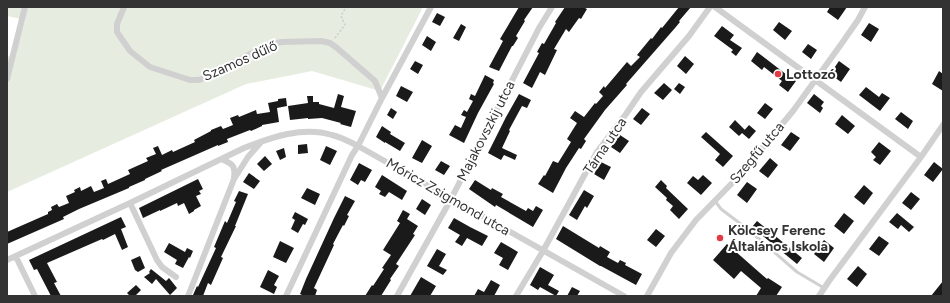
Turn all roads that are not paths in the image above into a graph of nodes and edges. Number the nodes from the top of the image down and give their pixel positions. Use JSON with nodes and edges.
{"nodes":[{"id":1,"x":25,"y":7,"type":"edge"},
{"id":2,"x":124,"y":7,"type":"edge"},
{"id":3,"x":431,"y":7,"type":"edge"},
{"id":4,"x":552,"y":7,"type":"edge"},
{"id":5,"x":710,"y":7,"type":"edge"},
{"id":6,"x":715,"y":7,"type":"edge"},
{"id":7,"x":865,"y":7,"type":"edge"},
{"id":8,"x":7,"y":78,"type":"edge"},
{"id":9,"x":816,"y":81,"type":"junction"},
{"id":10,"x":382,"y":98,"type":"junction"},
{"id":11,"x":943,"y":125,"type":"edge"},
{"id":12,"x":262,"y":140,"type":"junction"},
{"id":13,"x":358,"y":146,"type":"junction"},
{"id":14,"x":921,"y":157,"type":"junction"},
{"id":15,"x":221,"y":158,"type":"junction"},
{"id":16,"x":234,"y":179,"type":"junction"},
{"id":17,"x":451,"y":199,"type":"junction"},
{"id":18,"x":715,"y":201,"type":"junction"},
{"id":19,"x":130,"y":203,"type":"junction"},
{"id":20,"x":543,"y":251,"type":"junction"},
{"id":21,"x":16,"y":257,"type":"junction"},
{"id":22,"x":7,"y":260,"type":"edge"},
{"id":23,"x":176,"y":277,"type":"dead end"},
{"id":24,"x":824,"y":289,"type":"junction"},
{"id":25,"x":35,"y":296,"type":"edge"},
{"id":26,"x":188,"y":296,"type":"edge"},
{"id":27,"x":286,"y":296,"type":"edge"},
{"id":28,"x":397,"y":296,"type":"edge"},
{"id":29,"x":516,"y":296,"type":"edge"},
{"id":30,"x":624,"y":296,"type":"edge"},
{"id":31,"x":647,"y":296,"type":"edge"},
{"id":32,"x":819,"y":296,"type":"edge"}],
"edges":[{"from":1,"to":8,"type":"street"},
{"from":2,"to":10,"type":"street","name":"Szamos dűlő"},
{"from":3,"to":10,"type":"street"},
{"from":4,"to":17,"type":"street","name":"Majakovszkij utca"},
{"from":5,"to":20,"type":"street","name":"Tárna utca"},
{"from":6,"to":9,"type":"street"},
{"from":7,"to":9,"type":"street","name":"Szegfű utca"},
{"from":9,"to":14,"type":"street"},
{"from":9,"to":18,"type":"street","name":"Szegfű utca"},
{"from":10,"to":13,"type":"street"},
{"from":11,"to":14,"type":"street"},
{"from":12,"to":13,"type":"street","name":"Móricz Zsigmond utca"},
{"from":12,"to":15,"type":"street","name":"Móricz Zsigmond utca"},
{"from":12,"to":16,"type":"street"},
{"from":13,"to":17,"type":"street","name":"Móricz Zsigmond utca"},
{"from":13,"to":27,"type":"street"},
{"from":14,"to":24,"type":"street"},
{"from":15,"to":16,"type":"street"},
{"from":15,"to":19,"type":"street","name":"Móricz Zsigmond utca"},
{"from":16,"to":26,"type":"street"},
{"from":17,"to":20,"type":"street","name":"Móricz Zsigmond utca"},
{"from":17,"to":28,"type":"street","name":"Majakovszkij utca"},
{"from":18,"to":24,"type":"lane"},
{"from":18,"to":31,"type":"street","name":"Szegfű utca"},
{"from":19,"to":21,"type":"street","name":"Móricz Zsigmond utca"},
{"from":19,"to":23,"type":"street"},
{"from":20,"to":29,"type":"street","name":"Tárna utca"},
{"from":20,"to":30,"type":"street","name":"Móricz Zsigmond utca"},
{"from":21,"to":22,"type":"street","name":"Móricz Zsigmond utca"},
{"from":21,"to":25,"type":"street"},
{"from":24,"to":32,"type":"street"}]}
